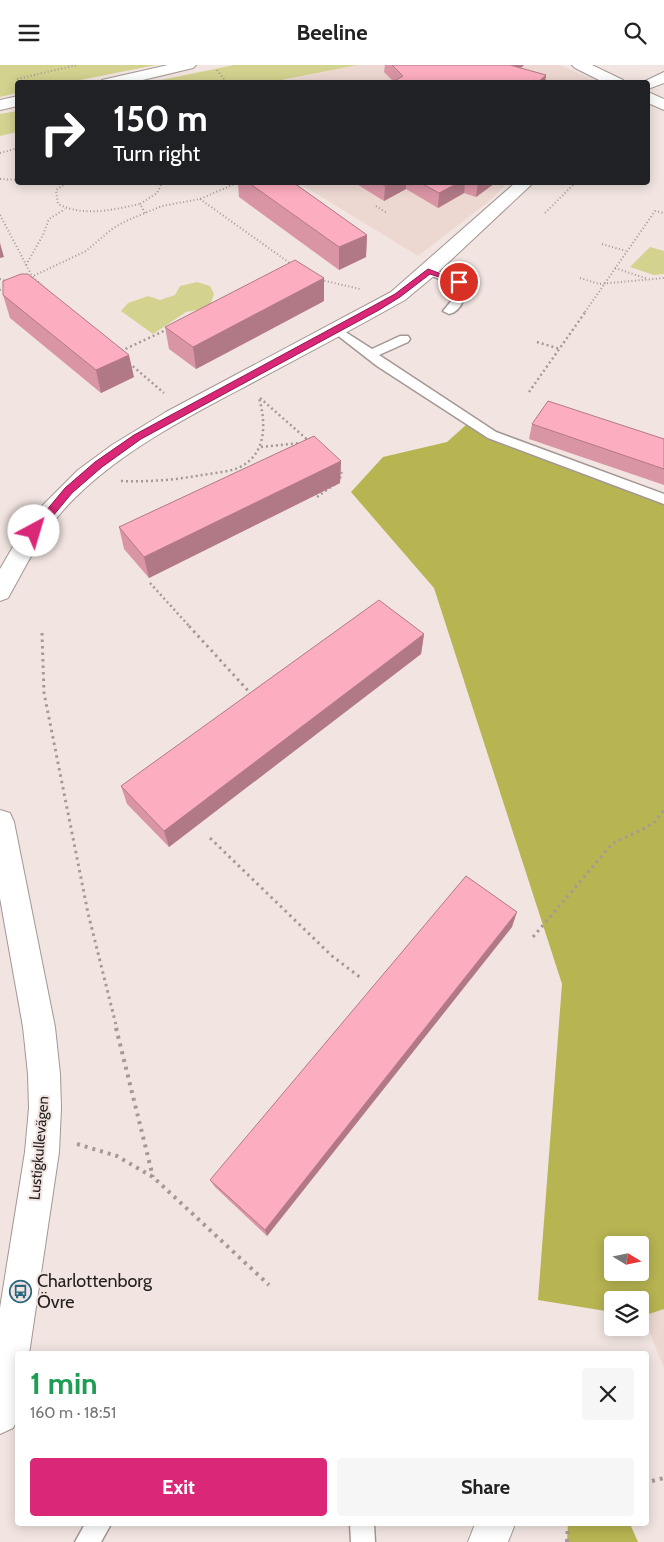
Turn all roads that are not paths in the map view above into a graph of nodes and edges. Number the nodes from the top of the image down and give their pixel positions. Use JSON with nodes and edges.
{"nodes":[{"id":1,"x":188,"y":65,"type":"edge"},
{"id":2,"x":580,"y":65,"type":"edge"},
{"id":3,"x":664,"y":77,"type":"edge"},
{"id":4,"x":120,"y":80,"type":"edge"},
{"id":5,"x":612,"y":80,"type":"edge"},
{"id":6,"x":650,"y":83,"type":"edge"},
{"id":7,"x":650,"y":98,"type":"edge"},
{"id":8,"x":15,"y":102,"type":"edge"},
{"id":9,"x":0,"y":105,"type":"edge"},
{"id":10,"x":664,"y":105,"type":"edge"},
{"id":11,"x":522,"y":185,"type":"edge"},
{"id":12,"x":428,"y":271,"type":"junction"},
{"id":13,"x":449,"y":311,"type":"dead end"},
{"id":14,"x":336,"y":329,"type":"junction"},
{"id":15,"x":404,"y":339,"type":"dead end"},
{"id":16,"x":371,"y":354,"type":"junction"},
{"id":17,"x":664,"y":499,"type":"edge"},
{"id":18,"x":0,"y":592,"type":"edge"},
{"id":19,"x":0,"y":822,"type":"edge"},
{"id":20,"x":0,"y":1415,"type":"edge"},
{"id":21,"x":98,"y":1526,"type":"edge"},
{"id":22,"x":362,"y":1526,"type":"edge"},
{"id":23,"x":494,"y":1526,"type":"edge"},
{"id":24,"x":87,"y":1542,"type":"edge"},
{"id":25,"x":363,"y":1542,"type":"edge"},
{"id":26,"x":488,"y":1542,"type":"edge"}],
"edges":[{"from":1,"to":4,"type":"street"},
{"from":2,"to":5,"type":"street"},
{"from":3,"to":6,"type":"street"},
{"from":7,"to":10,"type":"street"},
{"from":8,"to":9,"type":"street"},
{"from":11,"to":12,"type":"street"},
{"from":12,"to":13,"type":"lane"},
{"from":12,"to":14,"type":"street"},
{"from":14,"to":16,"type":"lane"},
{"from":14,"to":18,"type":"street"},
{"from":15,"to":16,"type":"lane"},
{"from":16,"to":17,"type":"lane"},
{"from":19,"to":20,"type":"street","name":"Lustigkullevägen"},
{"from":21,"to":24,"type":"lane"},
{"from":22,"to":25,"type":"lane"},
{"from":23,"to":26,"type":"street"}]}
